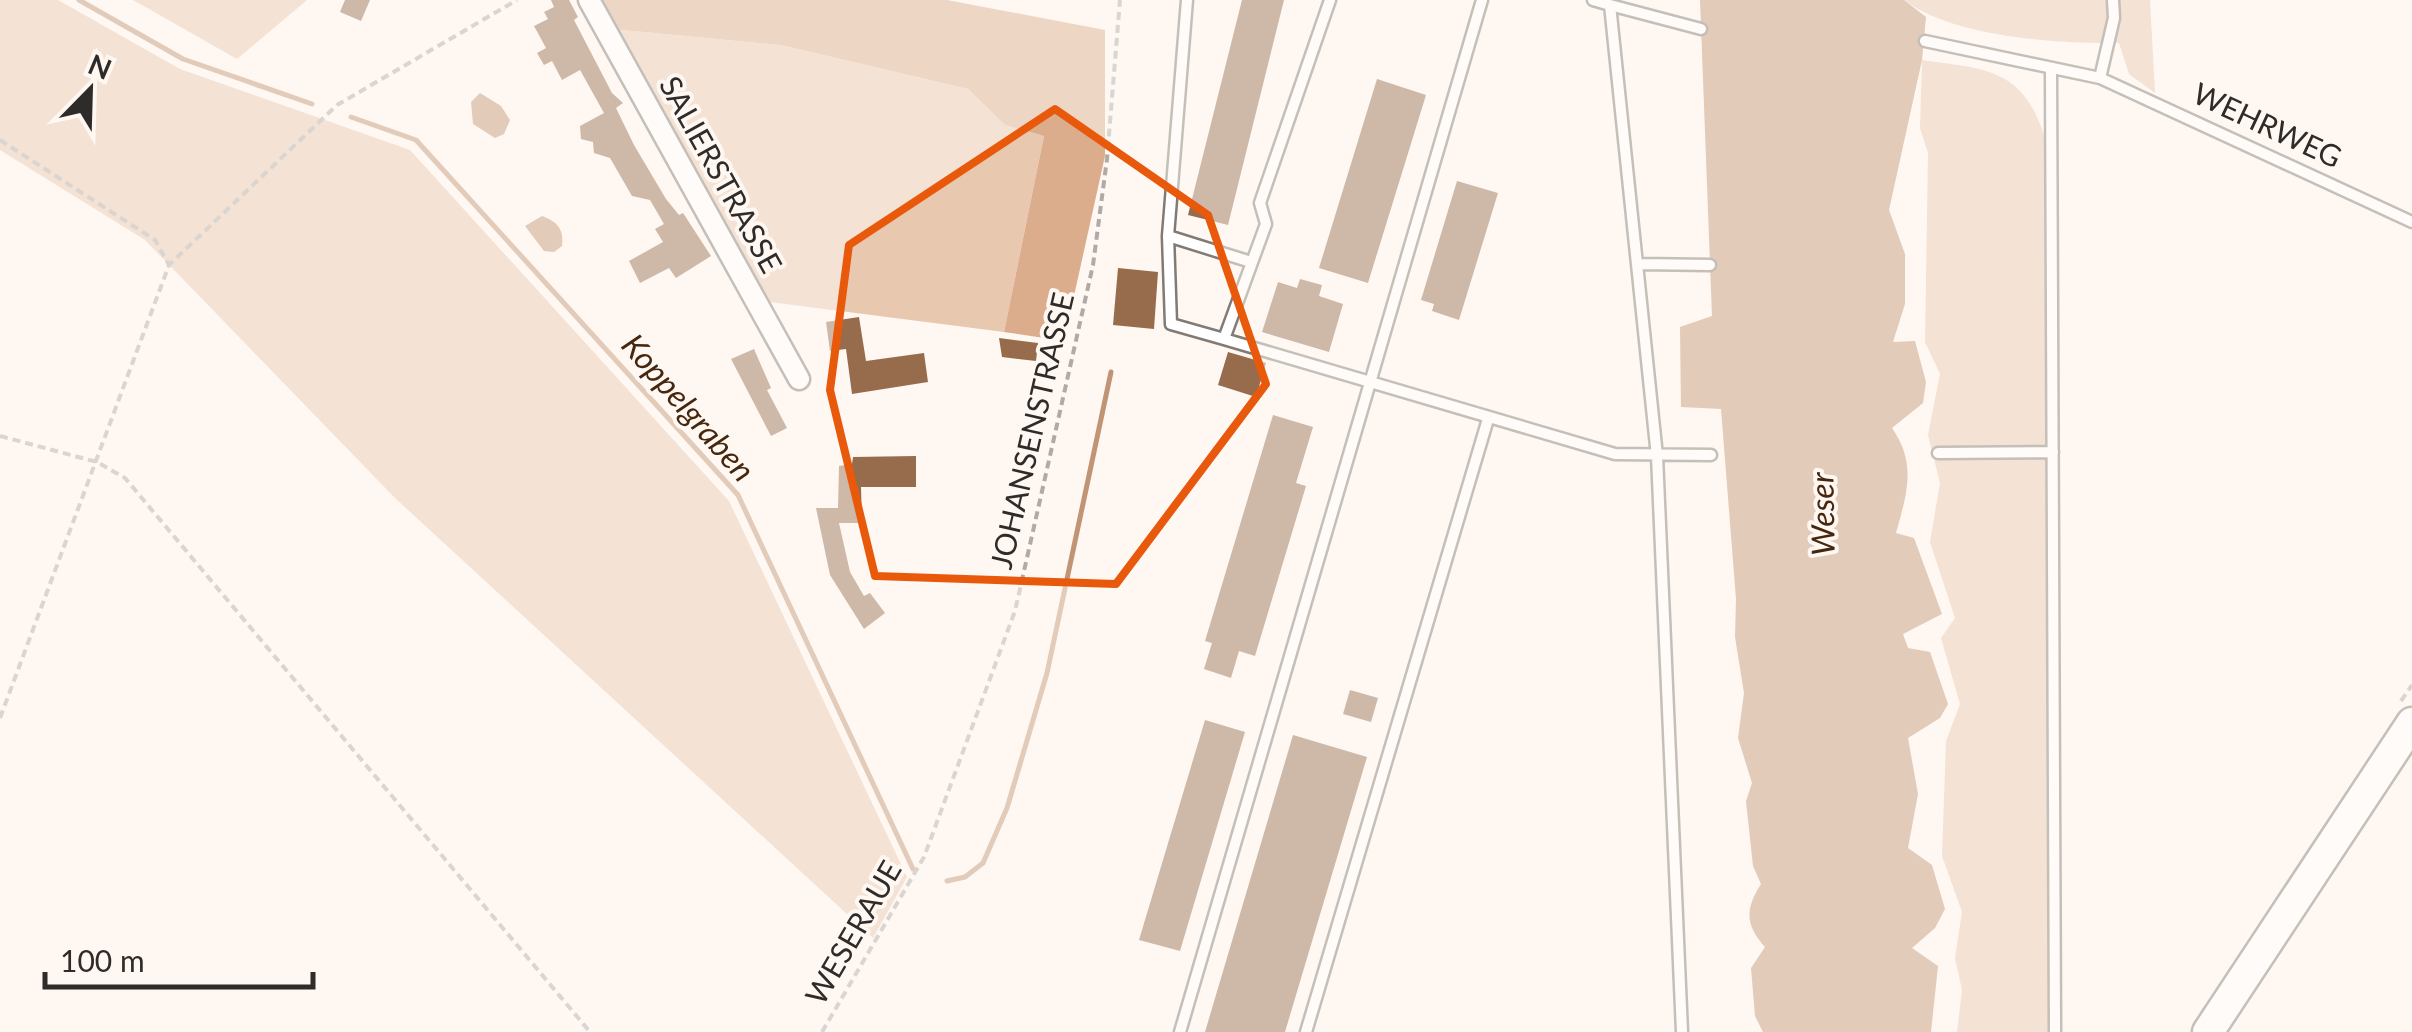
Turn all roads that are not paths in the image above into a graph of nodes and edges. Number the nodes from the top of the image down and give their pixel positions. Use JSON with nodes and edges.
{"nodes":[{"id":1,"x":588,"y":0,"type":"edge"},
{"id":2,"x":1187,"y":0,"type":"edge"},
{"id":3,"x":1330,"y":0,"type":"edge"},
{"id":4,"x":1482,"y":0,"type":"edge"},
{"id":5,"x":1592,"y":0,"type":"edge"},
{"id":6,"x":2113,"y":0,"type":"edge"},
{"id":7,"x":1610,"y":6,"type":"junction"},
{"id":8,"x":1701,"y":29,"type":"dead end"},
{"id":9,"x":1925,"y":40,"type":"dead end"},
{"id":10,"x":2051,"y":70,"type":"junction"},
{"id":11,"x":2100,"y":78,"type":"junction"},
{"id":12,"x":2412,"y":222,"type":"edge"},
{"id":13,"x":1168,"y":236,"type":"junction"},
{"id":14,"x":1252,"y":262,"type":"junction"},
{"id":15,"x":1640,"y":264,"type":"junction"},
{"id":16,"x":1710,"y":265,"type":"dead end"},
{"id":17,"x":1224,"y":339,"type":"junction"},
{"id":18,"x":798,"y":379,"type":"dead end"},
{"id":19,"x":1370,"y":382,"type":"junction"},
{"id":20,"x":1488,"y":419,"type":"junction"},
{"id":21,"x":2053,"y":452,"type":"junction"},
{"id":22,"x":1938,"y":453,"type":"dead end"},
{"id":23,"x":1711,"y":455,"type":"dead end"},
{"id":24,"x":1657,"y":456,"type":"junction"},
{"id":25,"x":2412,"y":723,"type":"edge"},
{"id":26,"x":1180,"y":1032,"type":"edge"},
{"id":27,"x":1306,"y":1032,"type":"edge"},
{"id":28,"x":1682,"y":1032,"type":"edge"},
{"id":29,"x":2055,"y":1032,"type":"edge"},
{"id":30,"x":2208,"y":1032,"type":"edge"}],
"edges":[{"from":1,"to":18,"type":"street","name":"SALIERSTRASSE"},
{"from":2,"to":13,"type":"lane"},
{"from":3,"to":14,"type":"lane"},
{"from":4,"to":19,"type":"lane"},
{"from":5,"to":7,"type":"lane"},
{"from":6,"to":11,"type":"lane"},
{"from":7,"to":8,"type":"lane"},
{"from":7,"to":15,"type":"lane"},
{"from":9,"to":10,"type":"lane","name":"WEHRWEG"},
{"from":10,"to":11,"type":"lane","name":"WEHRWEG"},
{"from":10,"to":21,"type":"lane"},
{"from":11,"to":12,"type":"lane","name":"WEHRWEG"},
{"from":13,"to":14,"type":"lane"},
{"from":13,"to":17,"type":"lane"},
{"from":14,"to":17,"type":"lane"},
{"from":15,"to":16,"type":"lane"},
{"from":15,"to":24,"type":"lane"},
{"from":17,"to":19,"type":"lane"},
{"from":19,"to":20,"type":"lane"},
{"from":19,"to":26,"type":"lane"},
{"from":20,"to":24,"type":"lane"},
{"from":20,"to":27,"type":"lane"},
{"from":21,"to":22,"type":"lane"},
{"from":21,"to":29,"type":"lane"},
{"from":23,"to":24,"type":"lane"},
{"from":24,"to":28,"type":"lane"},
{"from":25,"to":30,"type":"main road"}]}
